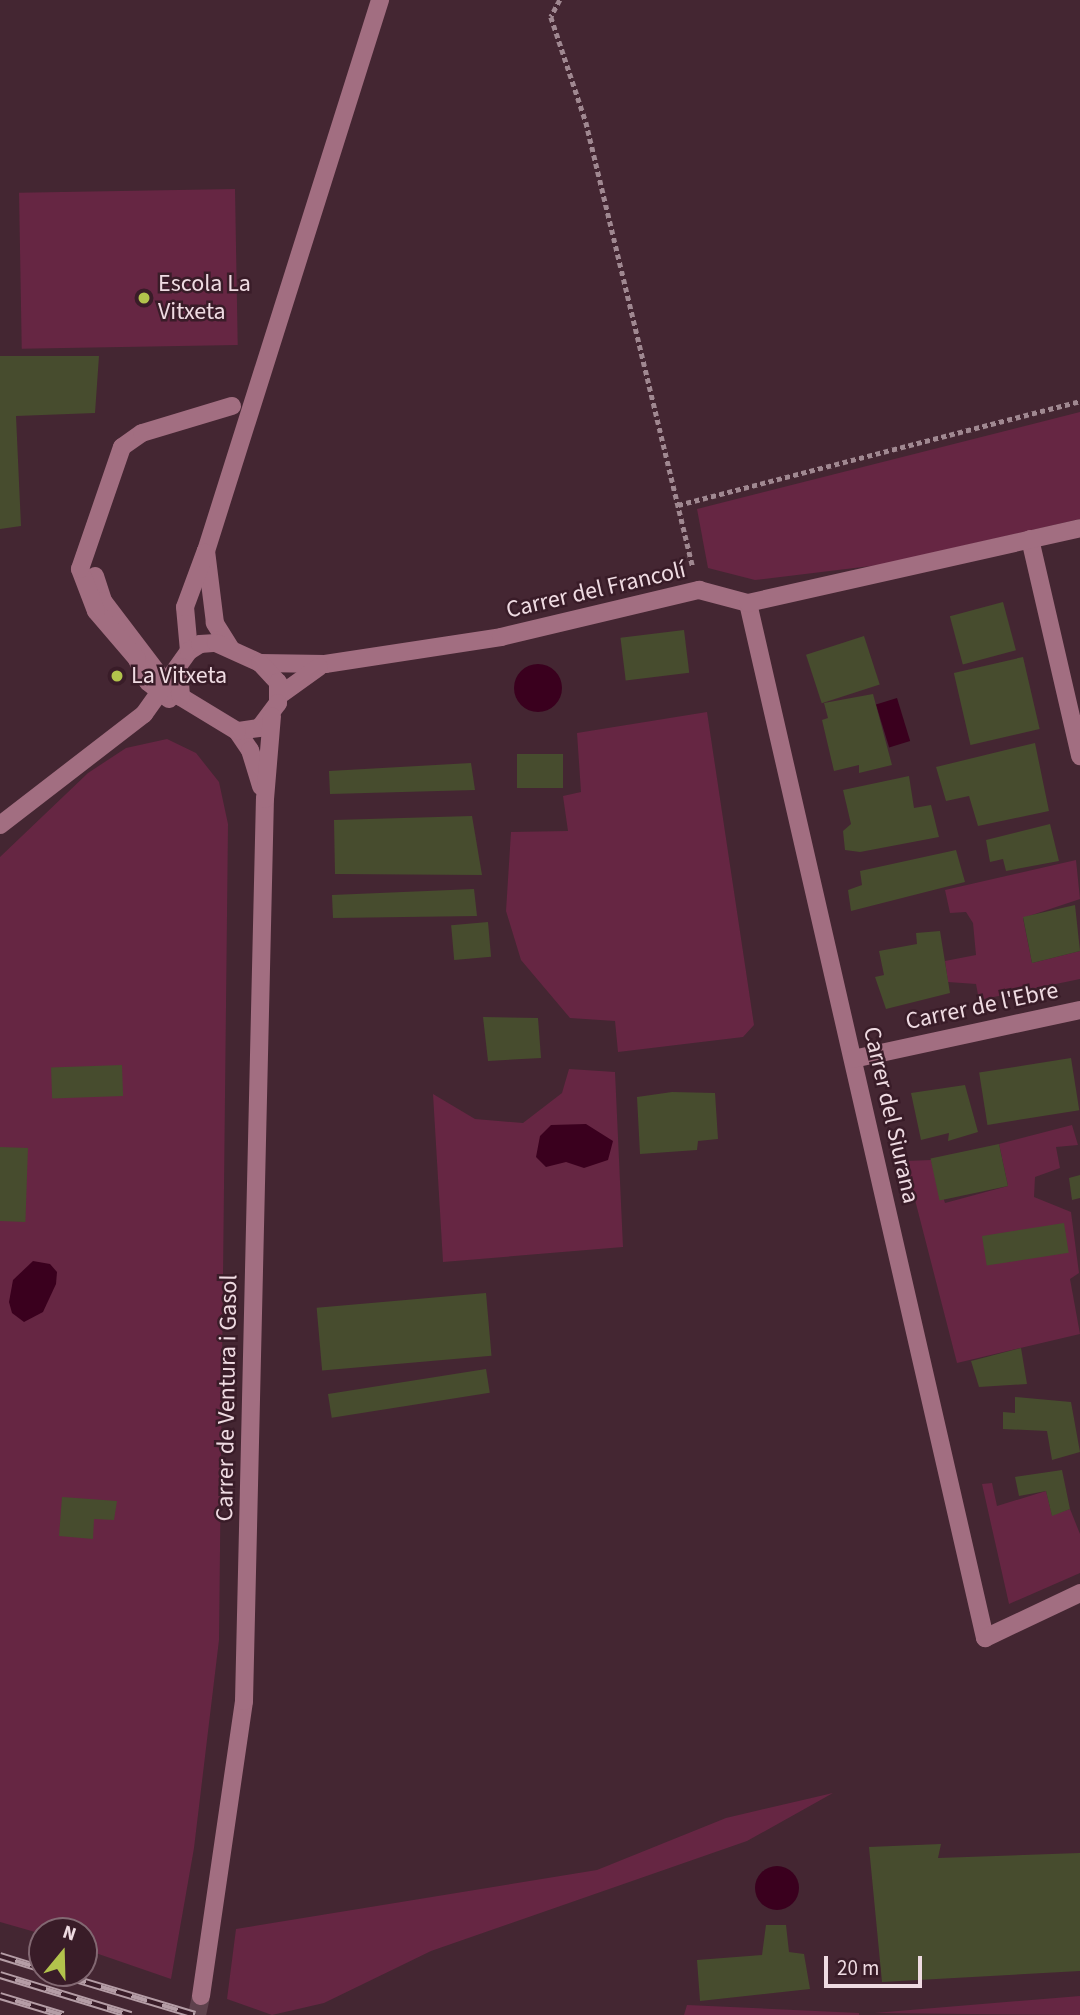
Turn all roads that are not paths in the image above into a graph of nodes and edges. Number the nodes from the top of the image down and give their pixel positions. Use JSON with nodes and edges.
{"nodes":[{"id":1,"x":380,"y":0,"type":"edge"},
{"id":2,"x":232,"y":406,"type":"dead end"},
{"id":3,"x":1080,"y":528,"type":"edge"},
{"id":4,"x":1030,"y":540,"type":"junction"},
{"id":5,"x":206,"y":551,"type":"junction"},
{"id":6,"x":94,"y":576,"type":"dead end"},
{"id":7,"x":748,"y":603,"type":"junction"},
{"id":8,"x":126,"y":617,"type":"dead end"},
{"id":9,"x":135,"y":637,"type":"junction"},
{"id":10,"x":231,"y":649,"type":"junction"},
{"id":11,"x":189,"y":651,"type":"junction"},
{"id":12,"x":260,"y":663,"type":"junction"},
{"id":13,"x":325,"y":664,"type":"junction"},
{"id":14,"x":171,"y":692,"type":"junction"},
{"id":15,"x":280,"y":695,"type":"junction"},
{"id":16,"x":144,"y":714,"type":"junction"},
{"id":17,"x":272,"y":716,"type":"junction"},
{"id":18,"x":237,"y":731,"type":"junction"},
{"id":19,"x":1080,"y":756,"type":"edge"},
{"id":20,"x":265,"y":799,"type":"junction"},
{"id":21,"x":0,"y":825,"type":"edge"},
{"id":22,"x":1080,"y":1010,"type":"edge"},
{"id":23,"x":853,"y":1059,"type":"junction"},
{"id":24,"x":1080,"y":1593,"type":"edge"},
{"id":25,"x":201,"y":1996,"type":"tunnel mouth"}],
"edges":[{"from":1,"to":5,"type":"street"},
{"from":2,"to":14,"type":"street"},
{"from":3,"to":4,"type":"street","name":"Carrer del Francolí"},
{"from":4,"to":7,"type":"street","name":"Carrer del Francolí"},
{"from":4,"to":19,"type":"street"},
{"from":5,"to":10,"type":"street"},
{"from":5,"to":11,"type":"street"},
{"from":6,"to":9,"type":"street"},
{"from":7,"to":13,"type":"street","name":"Carrer del Francolí"},
{"from":7,"to":23,"type":"street","name":"Carrer del Siurana"},
{"from":8,"to":9,"type":"street"},
{"from":9,"to":14,"type":"street"},
{"from":10,"to":11,"type":"street"},
{"from":10,"to":12,"type":"street"},
{"from":11,"to":14,"type":"street"},
{"from":12,"to":13,"type":"street","name":"Carrer del Francolí"},
{"from":12,"to":15,"type":"street"},
{"from":13,"to":15,"type":"street","name":"Carrer del Francolí"},
{"from":14,"to":16,"type":"street"},
{"from":14,"to":16,"type":"street"},
{"from":14,"to":18,"type":"street"},
{"from":15,"to":17,"type":"street"},
{"from":16,"to":21,"type":"street"},
{"from":17,"to":18,"type":"street"},
{"from":17,"to":20,"type":"street","name":"Carrer de Ventura i Gasol"},
{"from":18,"to":20,"type":"street","name":"Carrer de Ventura i Gasol"},
{"from":20,"to":25,"type":"street","name":"Carrer de Ventura i Gasol"},
{"from":22,"to":23,"type":"street","name":"Carrer de l'Ebre"},
{"from":23,"to":24,"type":"street","name":"Carrer del Siurana"}]}
